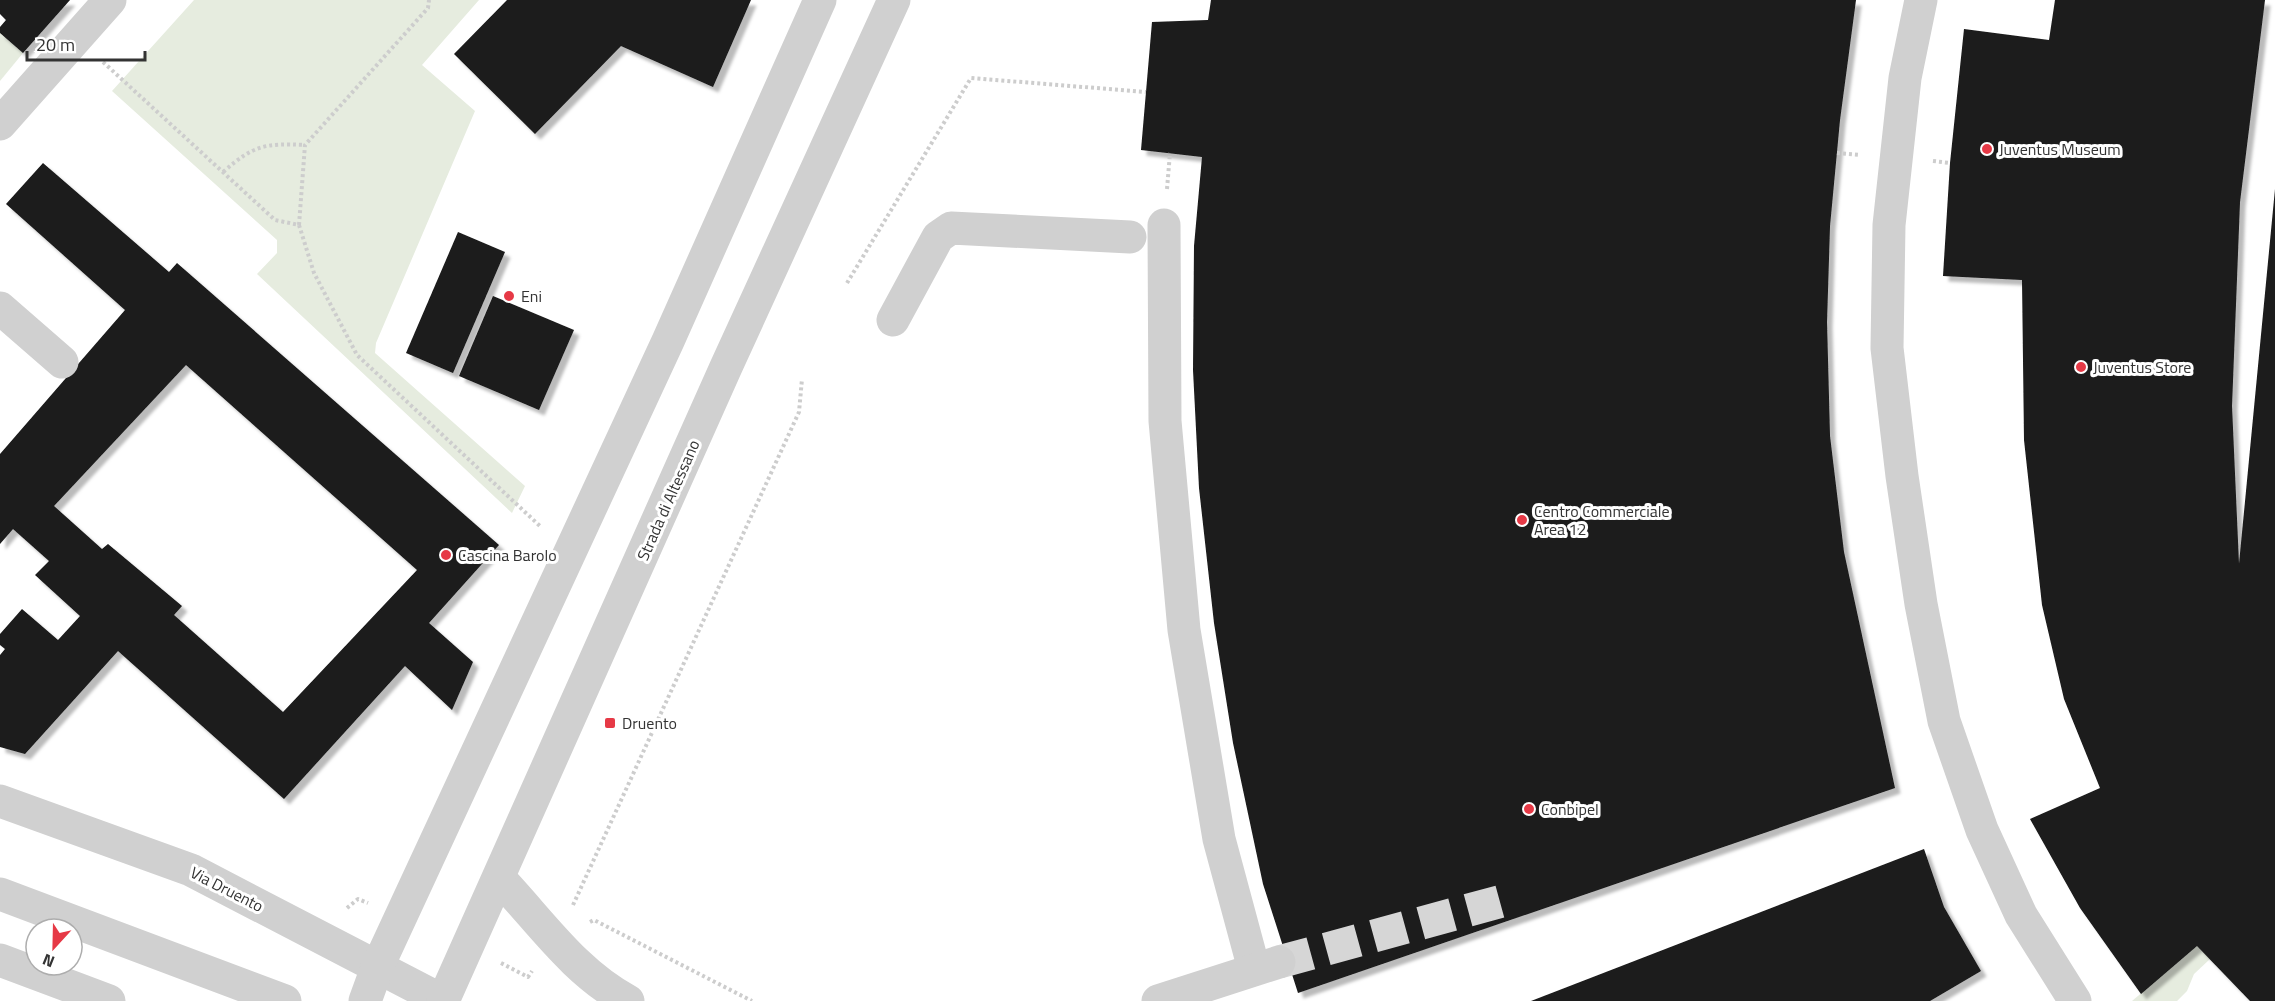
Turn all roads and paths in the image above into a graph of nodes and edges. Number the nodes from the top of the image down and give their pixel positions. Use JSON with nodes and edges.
{"nodes":[{"id":1,"x":110,"y":0,"type":"edge"},
{"id":2,"x":429,"y":0,"type":"edge"},
{"id":3,"x":820,"y":0,"type":"edge"},
{"id":4,"x":894,"y":0,"type":"edge"},
{"id":5,"x":1921,"y":0,"type":"edge"},
{"id":6,"x":76,"y":38,"type":"junction"},
{"id":7,"x":1146,"y":92,"type":"dead end"},
{"id":8,"x":0,"y":124,"type":"edge"},
{"id":9,"x":305,"y":145,"type":"junction"},
{"id":10,"x":223,"y":172,"type":"junction"},
{"id":11,"x":299,"y":225,"type":"junction"},
{"id":12,"x":1164,"y":225,"type":"dead end"},
{"id":13,"x":1130,"y":237,"type":"dead end"},
{"id":14,"x":846,"y":283,"type":"dead end"},
{"id":15,"x":0,"y":308,"type":"edge"},
{"id":16,"x":893,"y":320,"type":"dead end"},
{"id":17,"x":62,"y":362,"type":"dead end"},
{"id":18,"x":802,"y":379,"type":"dead end"},
{"id":19,"x":570,"y":554,"type":"junction"},
{"id":20,"x":0,"y":801,"type":"edge"},
{"id":21,"x":500,"y":878,"type":"junction"},
{"id":22,"x":0,"y":894,"type":"edge"},
{"id":23,"x":571,"y":910,"type":"dead end"},
{"id":24,"x":157,"y":952,"type":"junction"},
{"id":25,"x":0,"y":960,"type":"edge"},
{"id":26,"x":377,"y":968,"type":"junction"},
{"id":27,"x":109,"y":1001,"type":"edge"},
{"id":28,"x":218,"y":1001,"type":"edge"},
{"id":29,"x":285,"y":1001,"type":"edge"},
{"id":30,"x":365,"y":1001,"type":"edge"},
{"id":31,"x":443,"y":1001,"type":"edge"},
{"id":32,"x":628,"y":1001,"type":"edge"},
{"id":33,"x":1158,"y":1001,"type":"edge"},
{"id":34,"x":2076,"y":1001,"type":"edge"}],
"edges":[{"from":1,"to":6,"type":"street"},
{"from":2,"to":9,"type":"path"},
{"from":3,"to":19,"type":"street"},
{"from":4,"to":21,"type":"street","name":"Strada di Altessano"},
{"from":5,"to":34,"type":"street"},
{"from":6,"to":8,"type":"street"},
{"from":6,"to":10,"type":"path"},
{"from":7,"to":14,"type":"path"},
{"from":9,"to":10,"type":"path"},
{"from":9,"to":11,"type":"path"},
{"from":10,"to":11,"type":"path"},
{"from":11,"to":19,"type":"path"},
{"from":12,"to":33,"type":"street"},
{"from":13,"to":16,"type":"street"},
{"from":15,"to":17,"type":"street"},
{"from":18,"to":23,"type":"path"},
{"from":19,"to":26,"type":"street"},
{"from":20,"to":26,"type":"street","name":"Via Druento"},
{"from":21,"to":31,"type":"street","name":"Strada di Altessano"},
{"from":21,"to":32,"type":"street"},
{"from":22,"to":24,"type":"street"},
{"from":24,"to":28,"type":"street"},
{"from":24,"to":29,"type":"street"},
{"from":25,"to":27,"type":"street"},
{"from":26,"to":30,"type":"street"},
{"from":26,"to":31,"type":"street","name":"Via Druento"}]}
